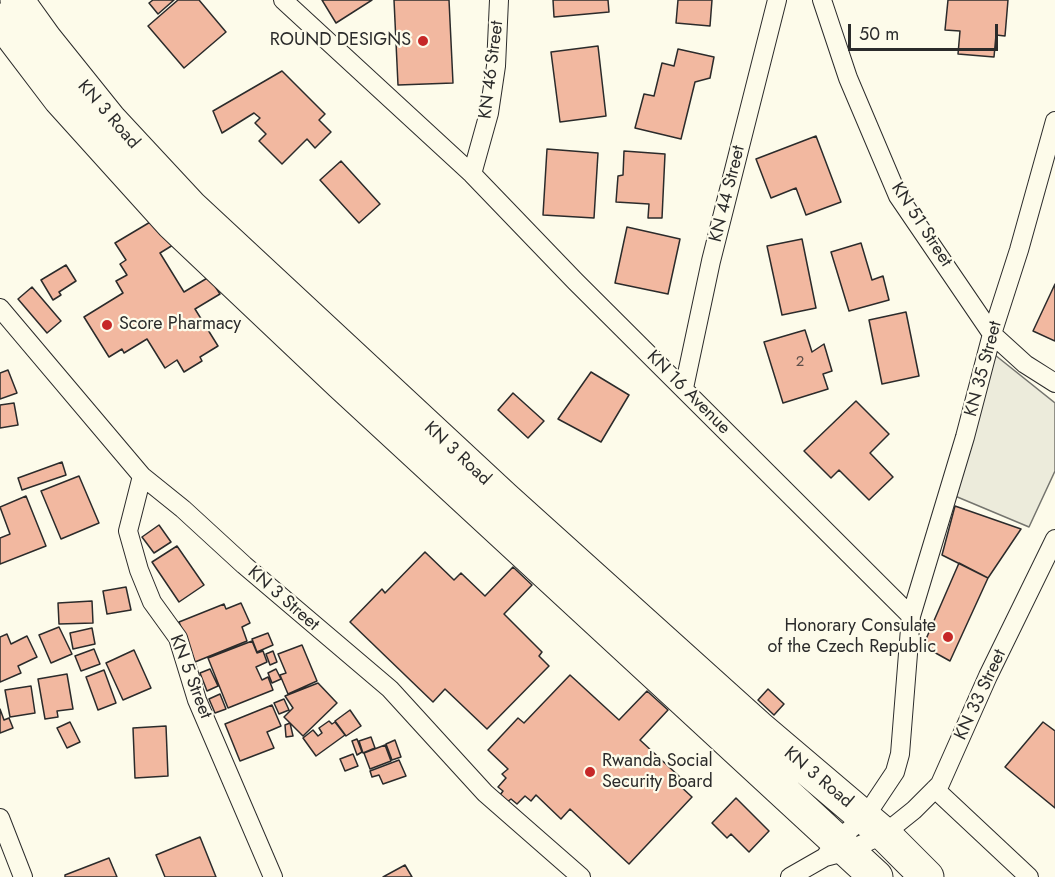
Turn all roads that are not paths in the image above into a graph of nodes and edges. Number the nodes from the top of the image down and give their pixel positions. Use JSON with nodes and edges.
{"nodes":[{"id":1,"x":17,"y":0,"type":"edge"},
{"id":2,"x":283,"y":0,"type":"edge"},
{"id":3,"x":499,"y":0,"type":"edge"},
{"id":4,"x":777,"y":0,"type":"edge"},
{"id":5,"x":822,"y":0,"type":"edge"},
{"id":6,"x":0,"y":20,"type":"edge"},
{"id":7,"x":1055,"y":121,"type":"edge"},
{"id":8,"x":472,"y":174,"type":"junction"},
{"id":9,"x":0,"y":308,"type":"edge"},
{"id":10,"x":992,"y":334,"type":"junction"},
{"id":11,"x":1055,"y":383,"type":"edge"},
{"id":12,"x":684,"y":388,"type":"junction"},
{"id":13,"x":142,"y":476,"type":"junction"},
{"id":14,"x":1055,"y":539,"type":"edge"},
{"id":15,"x":911,"y":616,"type":"junction"},
{"id":16,"x":935,"y":789,"type":"junction"},
{"id":17,"x":0,"y":818,"type":"edge"},
{"id":18,"x":874,"y":825,"type":"junction"},
{"id":19,"x":836,"y":850,"type":"junction"},
{"id":20,"x":23,"y":877,"type":"edge"},
{"id":21,"x":273,"y":877,"type":"edge"},
{"id":22,"x":581,"y":877,"type":"edge"},
{"id":23,"x":790,"y":877,"type":"edge"},
{"id":24,"x":876,"y":877,"type":"edge"},
{"id":25,"x":927,"y":877,"type":"edge"},
{"id":26,"x":1029,"y":877,"type":"edge"}],
"edges":[{"from":1,"to":18,"type":"highway","name":"KN 3 Road"},
{"from":2,"to":8,"type":"street","name":"KN 16 Avenue"},
{"from":3,"to":8,"type":"street","name":"KN 46 Street"},
{"from":4,"to":12,"type":"street","name":"KN 44 Street"},
{"from":5,"to":10,"type":"street","name":"KN 51 Street"},
{"from":6,"to":19,"type":"highway","name":"KN 3 Road"},
{"from":7,"to":10,"type":"street","name":"KN 35 Street"},
{"from":8,"to":12,"type":"street","name":"KN 16 Avenue"},
{"from":9,"to":13,"type":"street","name":"KN 3 Street"},
{"from":10,"to":11,"type":"street","name":"KN 51 Street"},
{"from":10,"to":15,"type":"street","name":"KN 35 Street"},
{"from":12,"to":15,"type":"street","name":"KN 16 Avenue"},
{"from":13,"to":21,"type":"street","name":"KN 5 Street"},
{"from":13,"to":22,"type":"street","name":"KN 3 Street"},
{"from":14,"to":16,"type":"street","name":"KN 33 Street"},
{"from":15,"to":18,"type":"street"},
{"from":16,"to":18,"type":"street","name":"KN 33 Street"},
{"from":16,"to":26,"type":"street"},
{"from":17,"to":20,"type":"street"},
{"from":18,"to":19,"type":"street"},
{"from":18,"to":19,"type":"street"},
{"from":18,"to":25,"type":"highway","name":"KN 3 Road"},
{"from":19,"to":23,"type":"street"},
{"from":19,"to":24,"type":"highway","name":"KN 3 Road"}]}
